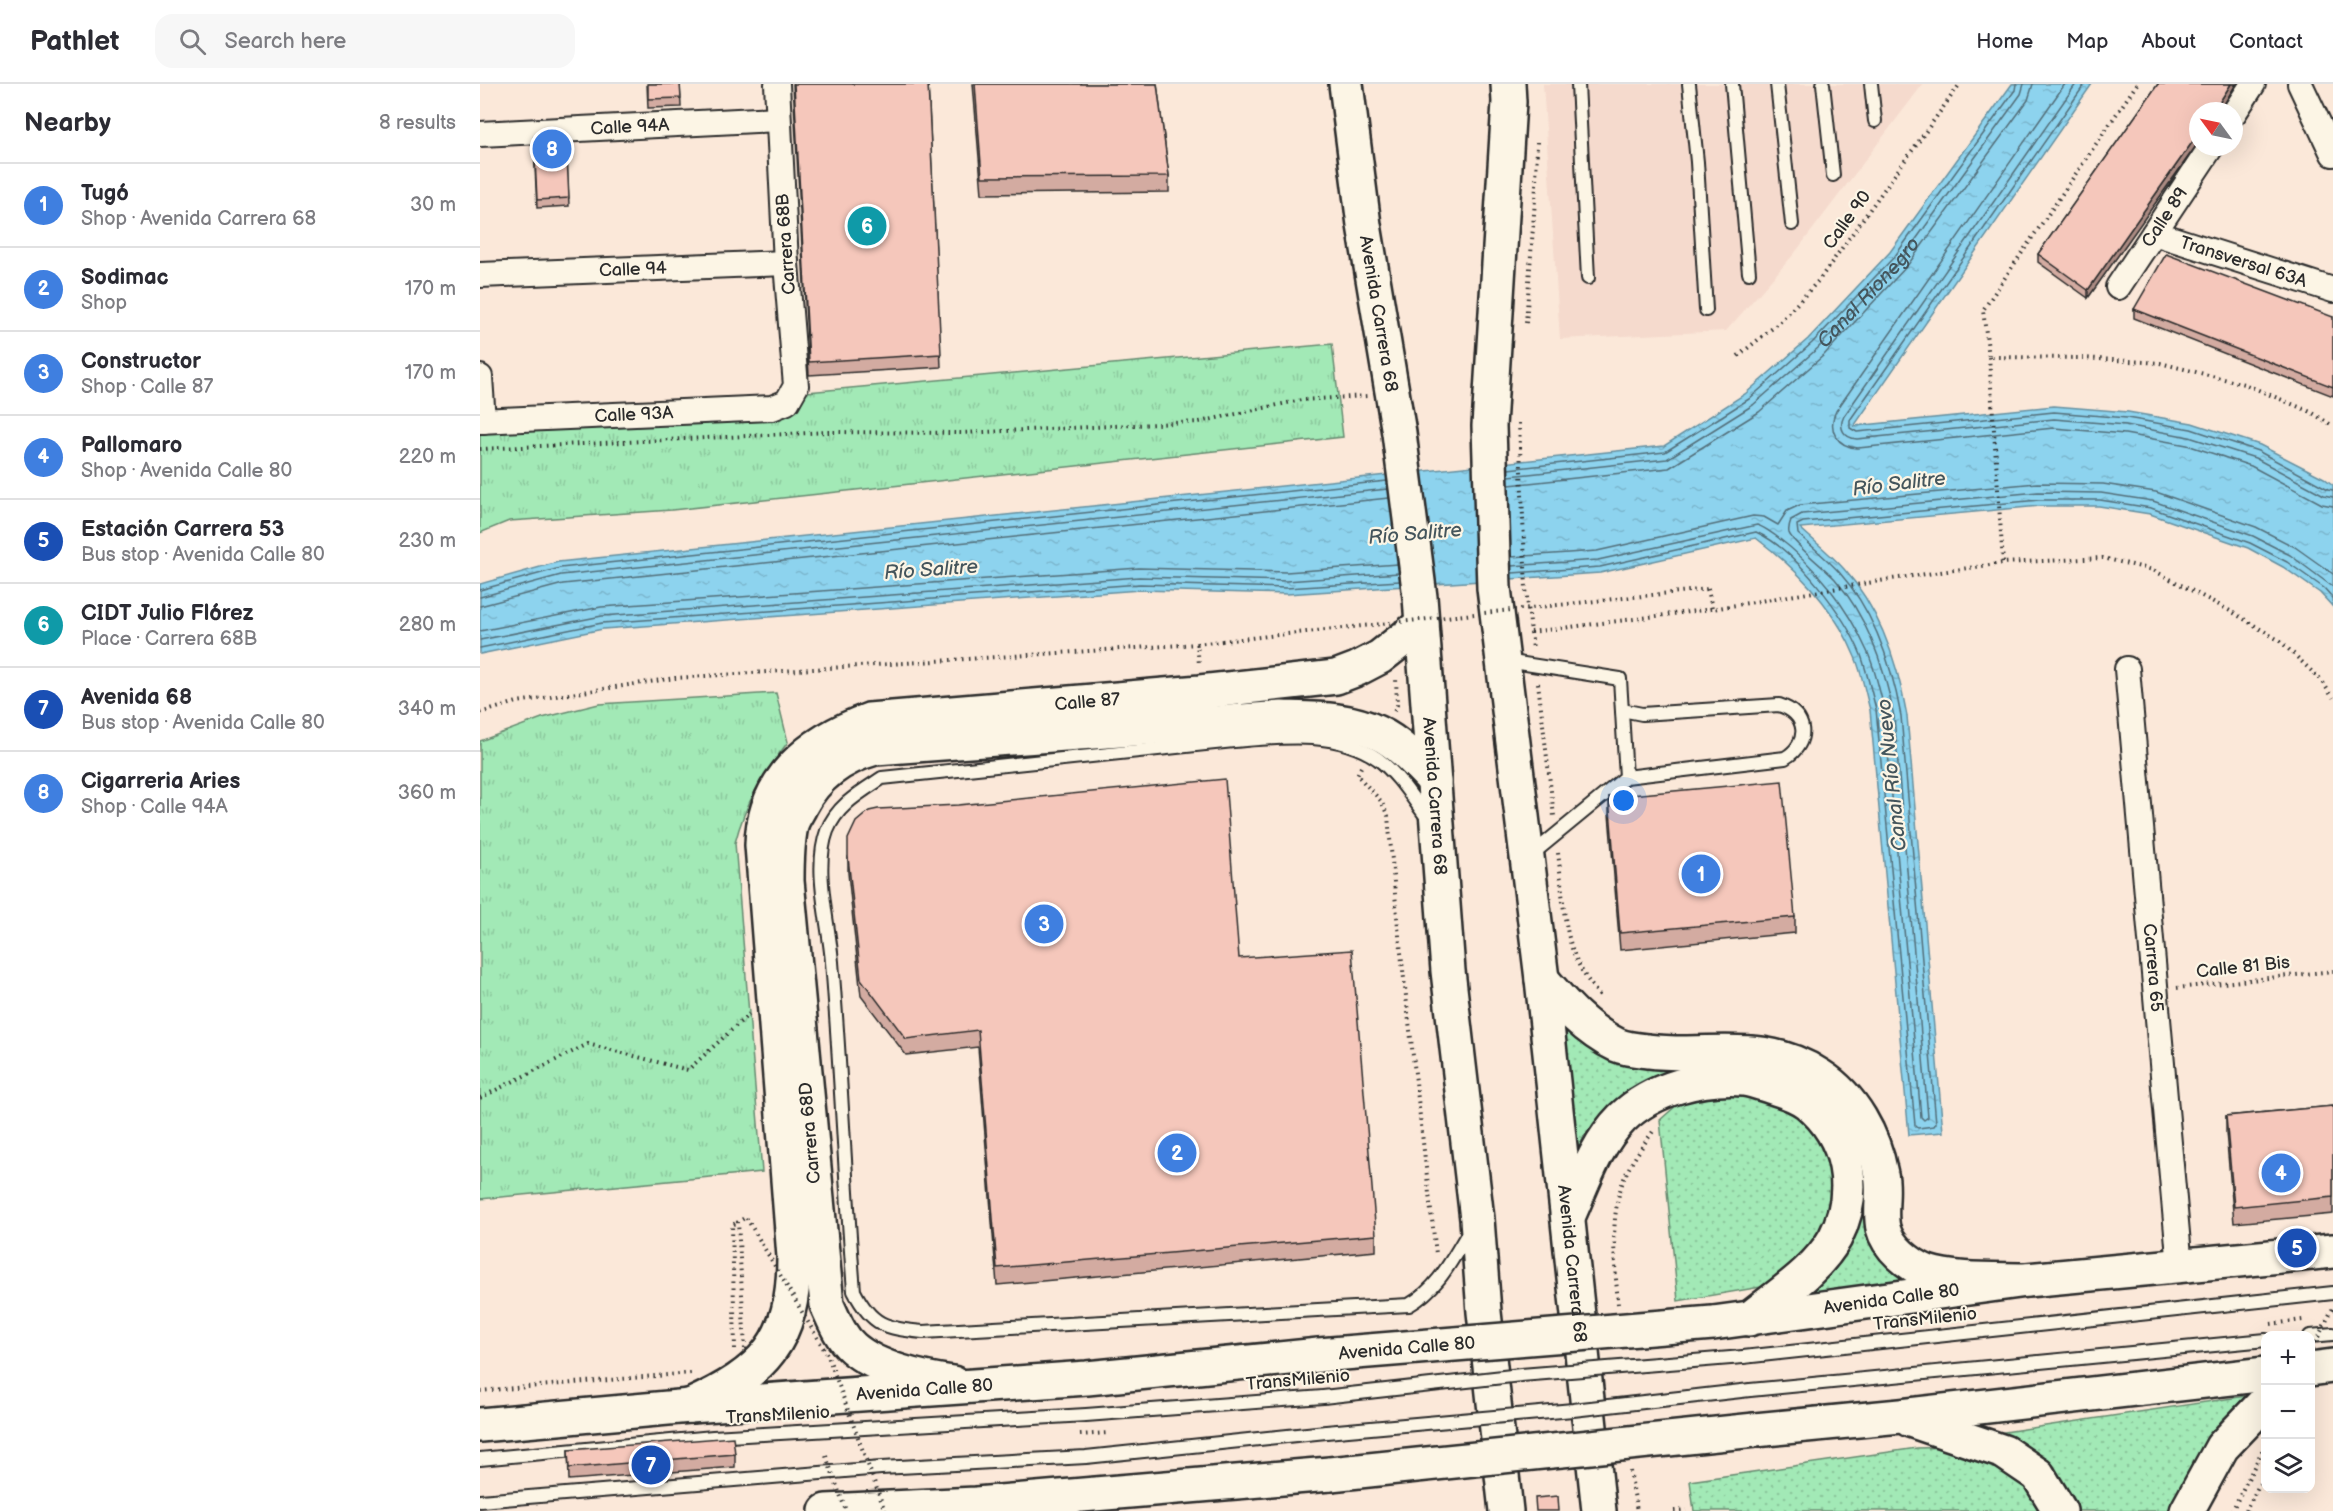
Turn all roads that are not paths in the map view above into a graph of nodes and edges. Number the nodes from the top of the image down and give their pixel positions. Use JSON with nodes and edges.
{"nodes":[{"id":1,"x":777,"y":84,"type":"edge"},
{"id":2,"x":1346,"y":84,"type":"edge"},
{"id":3,"x":1508,"y":84,"type":"edge"},
{"id":4,"x":1578,"y":84,"type":"edge"},
{"id":5,"x":1689,"y":84,"type":"edge"},
{"id":6,"x":1732,"y":84,"type":"edge"},
{"id":7,"x":1777,"y":84,"type":"edge"},
{"id":8,"x":1823,"y":84,"type":"edge"},
{"id":9,"x":1871,"y":84,"type":"edge"},
{"id":10,"x":2253,"y":84,"type":"edge"},
{"id":11,"x":2300,"y":84,"type":"edge"},
{"id":12,"x":2241,"y":102,"type":"edge"},
{"id":13,"x":778,"y":119,"type":"junction"},
{"id":14,"x":1875,"y":121,"type":"dead end"},
{"id":15,"x":480,"y":134,"type":"edge"},
{"id":16,"x":2333,"y":154,"type":"edge"},
{"id":17,"x":2205,"y":156,"type":"edge"},
{"id":18,"x":1833,"y":175,"type":"dead end"},
{"id":19,"x":1792,"y":224,"type":"dead end"},
{"id":20,"x":2154,"y":232,"type":"junction"},
{"id":21,"x":786,"y":263,"type":"junction"},
{"id":22,"x":1749,"y":273,"type":"dead end"},
{"id":23,"x":480,"y":276,"type":"edge"},
{"id":24,"x":1588,"y":278,"type":"dead end"},
{"id":25,"x":2118,"y":286,"type":"dead end"},
{"id":26,"x":2333,"y":291,"type":"edge"},
{"id":27,"x":1706,"y":310,"type":"dead end"},
{"id":28,"x":480,"y":377,"type":"edge"},
{"id":29,"x":787,"y":402,"type":"joint"},
{"id":30,"x":482,"y":421,"type":"edge"},
{"id":31,"x":1421,"y":610,"type":"junction"},
{"id":32,"x":1503,"y":660,"type":"junction"},
{"id":33,"x":2127,"y":669,"type":"dead end"},
{"id":34,"x":1622,"y":710,"type":"junction"},
{"id":35,"x":1626,"y":777,"type":"junction"},
{"id":36,"x":1434,"y":781,"type":"junction"},
{"id":37,"x":808,"y":792,"type":"joint"},
{"id":38,"x":770,"y":801,"type":"joint"},
{"id":39,"x":1438,"y":833,"type":"junction"},
{"id":40,"x":1527,"y":857,"type":"junction"},
{"id":41,"x":1542,"y":980,"type":"junction"},
{"id":42,"x":1568,"y":1217,"type":"junction"},
{"id":43,"x":1477,"y":1219,"type":"junction"},
{"id":44,"x":2333,"y":1251,"type":"edge"},
{"id":45,"x":2180,"y":1267,"type":"junction"},
{"id":46,"x":2027,"y":1280,"type":"junction"},
{"id":47,"x":2333,"y":1293,"type":"edge"},
{"id":48,"x":1749,"y":1319,"type":"junction"},
{"id":49,"x":2333,"y":1334,"type":"edge"},
{"id":50,"x":2315,"y":1336,"type":"edge"},
{"id":51,"x":2261,"y":1340,"type":"edge"},
{"id":52,"x":2261,"y":1374,"type":"edge"},
{"id":53,"x":970,"y":1385,"type":"junction"},
{"id":54,"x":2261,"y":1405,"type":"edge"},
{"id":55,"x":690,"y":1406,"type":"junction"},
{"id":56,"x":1900,"y":1416,"type":"junction"},
{"id":57,"x":480,"y":1425,"type":"edge"},
{"id":58,"x":480,"y":1459,"type":"edge"},
{"id":59,"x":1037,"y":1499,"type":"junction"},
{"id":60,"x":480,"y":1501,"type":"edge"},
{"id":61,"x":826,"y":1511,"type":"edge"},
{"id":62,"x":1003,"y":1511,"type":"edge"},
{"id":63,"x":1506,"y":1511,"type":"edge"},
{"id":64,"x":1599,"y":1511,"type":"edge"},
{"id":65,"x":2060,"y":1511,"type":"edge"},
{"id":66,"x":2187,"y":1511,"type":"edge"}],
"edges":[{"from":1,"to":13,"type":"street","name":"Carrera 68B"},
{"from":2,"to":31,"type":"main road","name":"Avenida Carrera 68"},
{"from":3,"to":32,"type":"main road","name":"Avenida Carrera 68"},
{"from":4,"to":24,"type":"lane"},
{"from":5,"to":27,"type":"lane"},
{"from":6,"to":22,"type":"lane"},
{"from":7,"to":19,"type":"lane"},
{"from":8,"to":18,"type":"lane"},
{"from":9,"to":14,"type":"lane"},
{"from":10,"to":12,"type":"street"},
{"from":11,"to":16,"type":"street"},
{"from":13,"to":15,"type":"street","name":"Calle 94A"},
{"from":13,"to":21,"type":"street","name":"Carrera 68B"},
{"from":17,"to":20,"type":"street","name":"Calle 89"},
{"from":20,"to":25,"type":"street","name":"Calle 89"},
{"from":20,"to":26,"type":"street","name":"Transversal 63A"},
{"from":21,"to":23,"type":"street","name":"Calle 94"},
{"from":21,"to":29,"type":"street","name":"Carrera 68B"},
{"from":28,"to":30,"type":"street"},
{"from":29,"to":30,"type":"street","name":"Calle 93A"},
{"from":31,"to":36,"type":"main road","name":"Avenida Carrera 68"},
{"from":31,"to":38,"type":"main road","name":"Calle 87"},
{"from":32,"to":34,"type":"lane"},
{"from":32,"to":40,"type":"main road","name":"Avenida Carrera 68"},
{"from":33,"to":45,"type":"street","name":"Carrera 65"},
{"from":34,"to":35,"type":"lane"},
{"from":34,"to":35,"type":"lane"},
{"from":35,"to":40,"type":"lane"},
{"from":36,"to":37,"type":"main road","name":"Calle 87"},
{"from":36,"to":39,"type":"main road","name":"Avenida Carrera 68"},
{"from":37,"to":53,"type":"main road","name":"Carrera 68D"},
{"from":38,"to":55,"type":"main road","name":"Carrera 68D"},
{"from":39,"to":43,"type":"main road","name":"Avenida Carrera 68"},
{"from":39,"to":43,"type":"lane"},
{"from":40,"to":41,"type":"main road","name":"Avenida Carrera 68"},
{"from":41,"to":42,"type":"main road","name":"Avenida Carrera 68"},
{"from":41,"to":46,"type":"main road"},
{"from":42,"to":48,"type":"main road"},
{"from":42,"to":64,"type":"main road","name":"Avenida Carrera 68"},
{"from":43,"to":63,"type":"main road","name":"Avenida Carrera 68"},
{"from":44,"to":45,"type":"main road","name":"Avenida Calle 80"},
{"from":45,"to":46,"type":"main road","name":"Avenida Calle 80"},
{"from":46,"to":48,"type":"main road","name":"Avenida Calle 80"},
{"from":47,"to":58,"type":"lane","name":"TransMilenio","bridge":true},
{"from":48,"to":53,"type":"main road","name":"Avenida Calle 80","bridge":true},
{"from":49,"to":50,"type":"lane"},
{"from":51,"to":60,"type":"lane","bridge":true},
{"from":52,"to":56,"type":"main road"},
{"from":53,"to":55,"type":"main road","name":"Avenida Calle 80"},
{"from":54,"to":66,"type":"main road"},
{"from":55,"to":57,"type":"main road","name":"Avenida Calle 80"},
{"from":56,"to":59,"type":"main road","bridge":true},
{"from":56,"to":65,"type":"main road"},
{"from":59,"to":61,"type":"main road"},
{"from":59,"to":62,"type":"main road"}]}
